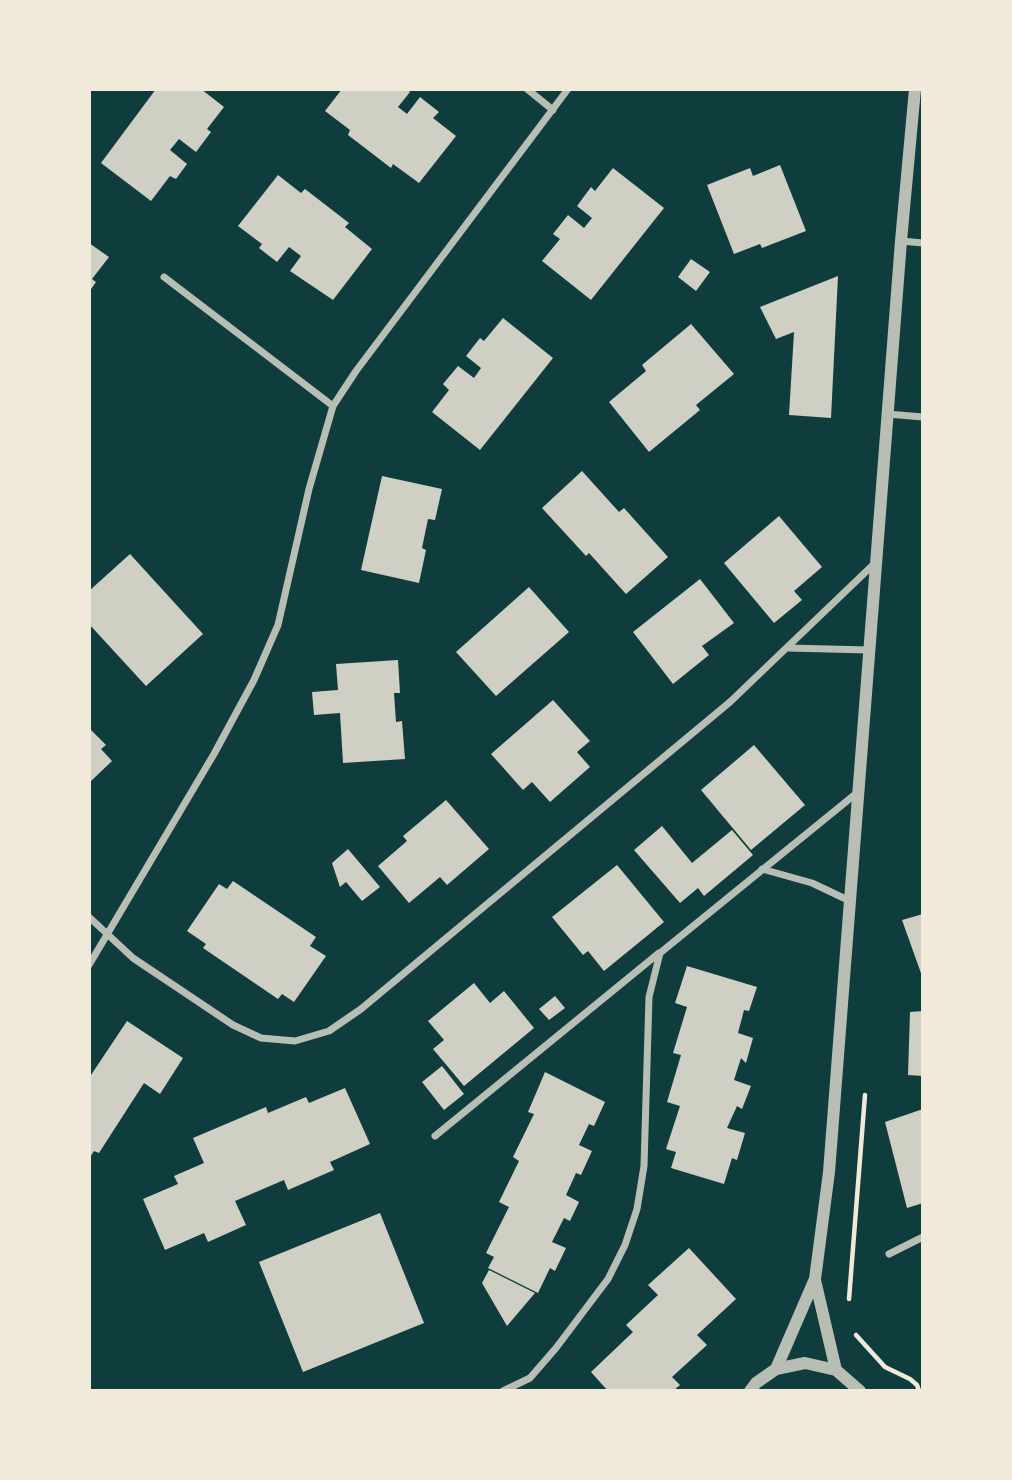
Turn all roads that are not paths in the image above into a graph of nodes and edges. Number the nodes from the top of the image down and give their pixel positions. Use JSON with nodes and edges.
{"nodes":[{"id":1,"x":527,"y":89,"type":"edge"},
{"id":2,"x":568,"y":89,"type":"edge"},
{"id":3,"x":915,"y":89,"type":"edge"},
{"id":4,"x":553,"y":110,"type":"junction"},
{"id":5,"x":901,"y":241,"type":"junction"},
{"id":6,"x":923,"y":243,"type":"edge"},
{"id":7,"x":164,"y":277,"type":"dead end"},
{"id":8,"x":333,"y":406,"type":"junction"},
{"id":9,"x":887,"y":414,"type":"junction"},
{"id":10,"x":923,"y":417,"type":"edge"},
{"id":11,"x":877,"y":562,"type":"junction"},
{"id":12,"x":788,"y":648,"type":"junction"},
{"id":13,"x":869,"y":650,"type":"junction"},
{"id":14,"x":858,"y":792,"type":"junction"},
{"id":15,"x":762,"y":869,"type":"junction"},
{"id":16,"x":850,"y":901,"type":"junction"},
{"id":17,"x":89,"y":917,"type":"edge"},
{"id":18,"x":108,"y":936,"type":"junction"},
{"id":19,"x":660,"y":953,"type":"junction"},
{"id":20,"x":89,"y":965,"type":"edge"},
{"id":21,"x":435,"y":1136,"type":"dead end"},
{"id":22,"x":923,"y":1237,"type":"edge"},
{"id":23,"x":889,"y":1254,"type":"dead end"},
{"id":24,"x":815,"y":1279,"type":"junction"},
{"id":25,"x":776,"y":1369,"type":"junction"},
{"id":26,"x":836,"y":1370,"type":"junction"},
{"id":27,"x":503,"y":1391,"type":"edge"},
{"id":28,"x":750,"y":1391,"type":"edge"},
{"id":29,"x":860,"y":1391,"type":"edge"}],
"edges":[{"from":1,"to":4,"type":"street"},
{"from":2,"to":4,"type":"street"},
{"from":3,"to":5,"type":"street"},
{"from":4,"to":8,"type":"street"},
{"from":5,"to":6,"type":"street"},
{"from":5,"to":9,"type":"street"},
{"from":7,"to":8,"type":"street"},
{"from":8,"to":18,"type":"street"},
{"from":9,"to":10,"type":"street"},
{"from":9,"to":11,"type":"street"},
{"from":11,"to":12,"type":"street"},
{"from":11,"to":13,"type":"street"},
{"from":12,"to":13,"type":"street"},
{"from":12,"to":18,"type":"street"},
{"from":13,"to":14,"type":"street"},
{"from":14,"to":15,"type":"street"},
{"from":14,"to":16,"type":"street"},
{"from":15,"to":16,"type":"street"},
{"from":15,"to":19,"type":"street"},
{"from":16,"to":24,"type":"street"},
{"from":17,"to":18,"type":"street"},
{"from":18,"to":20,"type":"street"},
{"from":19,"to":21,"type":"street"},
{"from":19,"to":27,"type":"street"},
{"from":22,"to":23,"type":"street"},
{"from":24,"to":25,"type":"street"},
{"from":24,"to":26,"type":"street"},
{"from":25,"to":26,"type":"street"},
{"from":25,"to":28,"type":"street"},
{"from":26,"to":29,"type":"street"}]}
